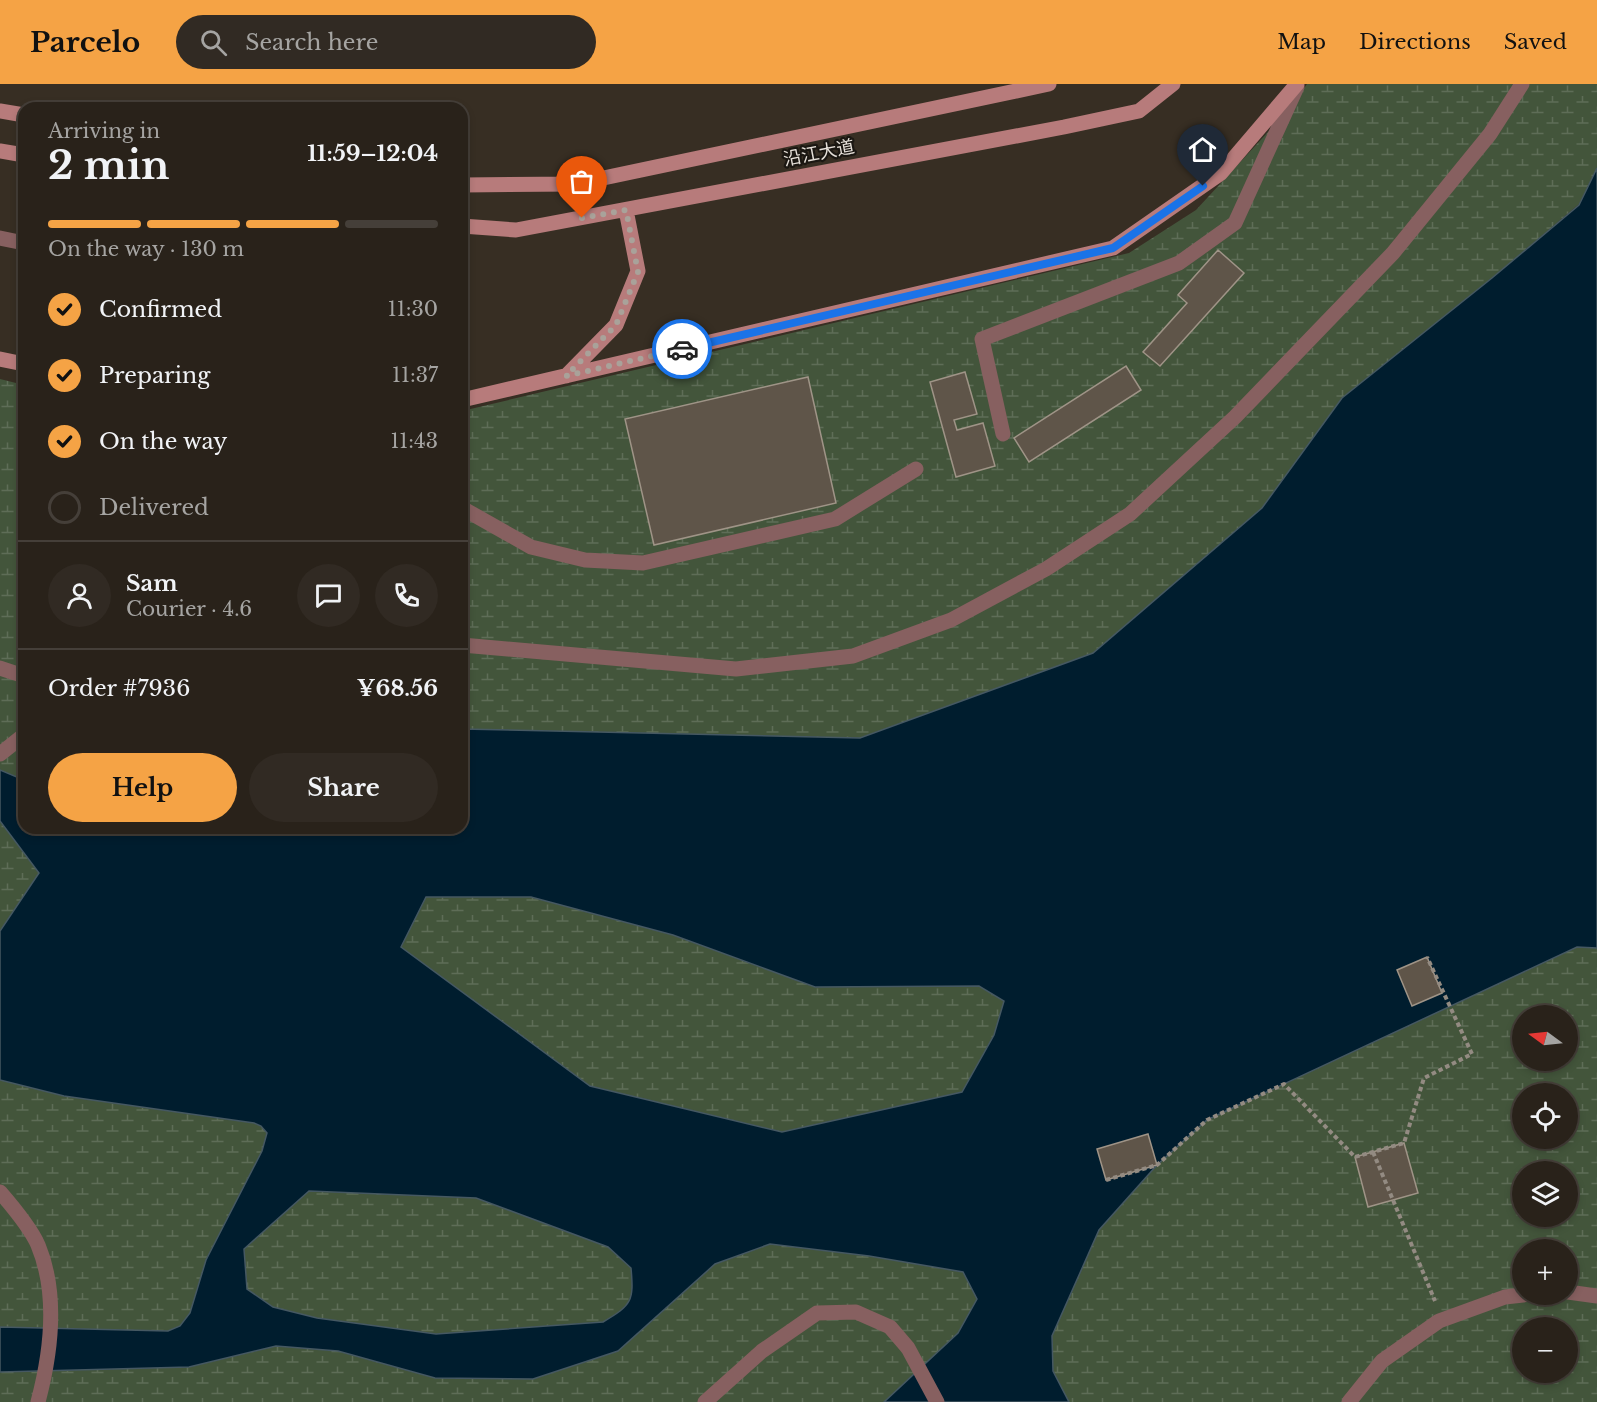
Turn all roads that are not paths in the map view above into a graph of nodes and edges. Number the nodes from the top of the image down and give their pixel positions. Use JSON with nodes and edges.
{"nodes":[{"id":1,"x":1050,"y":84,"type":"edge"},
{"id":2,"x":1173,"y":84,"type":"edge"},
{"id":3,"x":1298,"y":84,"type":"edge"},
{"id":4,"x":1522,"y":84,"type":"edge"},
{"id":5,"x":0,"y":111,"type":"edge"},
{"id":6,"x":18,"y":114,"type":"edge"},
{"id":7,"x":0,"y":151,"type":"edge"},
{"id":8,"x":18,"y":154,"type":"edge"},
{"id":9,"x":468,"y":185,"type":"edge"},
{"id":10,"x":626,"y":210,"type":"junction"},
{"id":11,"x":468,"y":226,"type":"edge"},
{"id":12,"x":0,"y":238,"type":"edge"},
{"id":13,"x":18,"y":242,"type":"edge"},
{"id":14,"x":0,"y":359,"type":"edge"},
{"id":15,"x":18,"y":363,"type":"edge"},
{"id":16,"x":566,"y":376,"type":"junction"},
{"id":17,"x":468,"y":399,"type":"edge"},
{"id":18,"x":1003,"y":434,"type":"dead end"},
{"id":19,"x":916,"y":469,"type":"dead end"},
{"id":20,"x":468,"y":511,"type":"edge"},
{"id":21,"x":468,"y":646,"type":"edge"},
{"id":22,"x":0,"y":668,"type":"edge"},
{"id":23,"x":18,"y":674,"type":"edge"},
{"id":24,"x":18,"y":740,"type":"edge"},
{"id":25,"x":3,"y":752,"type":"edge"},
{"id":26,"x":0,"y":1192,"type":"edge"},
{"id":27,"x":1578,"y":1293,"type":"edge"},
{"id":28,"x":1512,"y":1296,"type":"edge"},
{"id":29,"x":1597,"y":1296,"type":"edge"},
{"id":30,"x":38,"y":1402,"type":"edge"},
{"id":31,"x":705,"y":1402,"type":"edge"},
{"id":32,"x":937,"y":1402,"type":"edge"},
{"id":33,"x":1349,"y":1402,"type":"edge"}],
"edges":[{"from":1,"to":9,"type":"main road","name":"沿江大道"},
{"from":2,"to":10,"type":"main road","name":"沿江大道"},
{"from":3,"to":16,"type":"main road"},
{"from":3,"to":18,"type":"lane"},
{"from":4,"to":21,"type":"lane"},
{"from":5,"to":6,"type":"main road"},
{"from":7,"to":8,"type":"main road"},
{"from":10,"to":11,"type":"main road","name":"沿江大道"},
{"from":10,"to":16,"type":"main road"},
{"from":12,"to":13,"type":"lane"},
{"from":14,"to":15,"type":"main road"},
{"from":16,"to":17,"type":"main road"},
{"from":19,"to":20,"type":"lane"},
{"from":22,"to":23,"type":"lane"},
{"from":24,"to":25,"type":"lane"},
{"from":26,"to":30,"type":"lane"},
{"from":27,"to":29,"type":"lane"},
{"from":28,"to":33,"type":"lane"},
{"from":31,"to":32,"type":"lane"}]}
